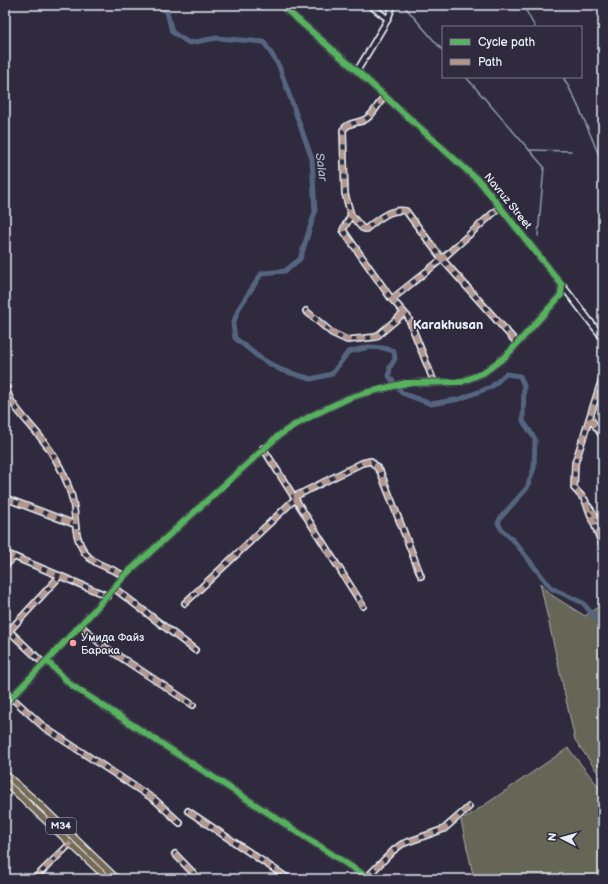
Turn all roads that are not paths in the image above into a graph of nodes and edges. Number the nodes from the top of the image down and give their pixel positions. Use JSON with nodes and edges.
{"nodes":[{"id":1,"x":281,"y":5,"type":"edge"},
{"id":2,"x":370,"y":5,"type":"edge"},
{"id":3,"x":393,"y":5,"type":"edge"},
{"id":4,"x":388,"y":19,"type":"junction"},
{"id":5,"x":357,"y":71,"type":"junction"},
{"id":6,"x":384,"y":96,"type":"junction"},
{"id":7,"x":500,"y":206,"type":"junction"},
{"id":8,"x":351,"y":215,"type":"junction"},
{"id":9,"x":442,"y":259,"type":"junction"},
{"id":10,"x":562,"y":285,"type":"junction"},
{"id":11,"x":561,"y":295,"type":"junction"},
{"id":12,"x":571,"y":296,"type":"junction"},
{"id":13,"x":392,"y":299,"type":"junction"},
{"id":14,"x":306,"y":311,"type":"dead end"},
{"id":15,"x":404,"y":313,"type":"junction"},
{"id":16,"x":603,"y":338,"type":"edge"},
{"id":17,"x":517,"y":344,"type":"junction"},
{"id":18,"x":603,"y":376,"type":"edge"},
{"id":19,"x":434,"y":382,"type":"junction"},
{"id":20,"x":5,"y":384,"type":"edge"},
{"id":21,"x":10,"y":399,"type":"junction"},
{"id":22,"x":5,"y":402,"type":"edge"},
{"id":23,"x":590,"y":418,"type":"junction"},
{"id":24,"x":603,"y":437,"type":"edge"},
{"id":25,"x":263,"y":448,"type":"junction"},
{"id":26,"x":5,"y":498,"type":"edge"},
{"id":27,"x":295,"y":498,"type":"junction"},
{"id":28,"x":585,"y":500,"type":"junction"},
{"id":29,"x":74,"y":524,"type":"junction"},
{"id":30,"x":603,"y":527,"type":"edge"},
{"id":31,"x":603,"y":548,"type":"edge"},
{"id":32,"x":5,"y":553,"type":"edge"},
{"id":33,"x":14,"y":557,"type":"junction"},
{"id":34,"x":5,"y":566,"type":"edge"},
{"id":35,"x":60,"y":576,"type":"junction"},
{"id":36,"x":124,"y":576,"type":"junction"},
{"id":37,"x":421,"y":576,"type":"dead end"},
{"id":38,"x":114,"y":588,"type":"junction"},
{"id":39,"x":108,"y":596,"type":"junction"},
{"id":40,"x":185,"y":603,"type":"dead end"},
{"id":41,"x":363,"y":606,"type":"dead end"},
{"id":42,"x":80,"y":626,"type":"junction"},
{"id":43,"x":5,"y":627,"type":"edge"},
{"id":44,"x":9,"y":631,"type":"junction"},
{"id":45,"x":195,"y":650,"type":"dead end"},
{"id":46,"x":46,"y":663,"type":"junction"},
{"id":47,"x":5,"y":696,"type":"edge"},
{"id":48,"x":11,"y":699,"type":"junction"},
{"id":49,"x":5,"y":704,"type":"edge"},
{"id":50,"x":193,"y":706,"type":"dead end"},
{"id":51,"x":5,"y":774,"type":"edge"},
{"id":52,"x":5,"y":782,"type":"edge"},
{"id":53,"x":469,"y":807,"type":"dead end"},
{"id":54,"x":188,"y":811,"type":"dead end"},
{"id":55,"x":180,"y":823,"type":"dead end"},
{"id":56,"x":71,"y":844,"type":"junction"},
{"id":57,"x":175,"y":854,"type":"dead end"},
{"id":58,"x":366,"y":878,"type":"edge"},
{"id":59,"x":34,"y":879,"type":"edge"},
{"id":60,"x":108,"y":879,"type":"edge"},
{"id":61,"x":117,"y":879,"type":"edge"},
{"id":62,"x":199,"y":879,"type":"edge"},
{"id":63,"x":289,"y":879,"type":"edge"}],
"edges":[{"from":1,"to":5,"type":"street","name":"Navruz Street"},
{"from":2,"to":4,"type":"street"},
{"from":3,"to":4,"type":"street"},
{"from":4,"to":5,"type":"street"},
{"from":5,"to":6,"type":"street","name":"Navruz Street"},
{"from":6,"to":7,"type":"street","name":"Navruz Street"},
{"from":6,"to":8,"type":"street"},
{"from":7,"to":9,"type":"street"},
{"from":7,"to":10,"type":"street","name":"Navruz Street"},
{"from":8,"to":9,"type":"street"},
{"from":8,"to":13,"type":"street"},
{"from":9,"to":13,"type":"street"},
{"from":9,"to":17,"type":"street"},
{"from":10,"to":11,"type":"street"},
{"from":10,"to":12,"type":"street","name":"Navruz Street"},
{"from":11,"to":12,"type":"street"},
{"from":11,"to":17,"type":"street"},
{"from":12,"to":16,"type":"street","name":"Navruz Street"},
{"from":13,"to":15,"type":"street"},
{"from":14,"to":15,"type":"street"},
{"from":15,"to":19,"type":"street"},
{"from":17,"to":19,"type":"street"},
{"from":18,"to":23,"type":"street"},
{"from":19,"to":25,"type":"street"},
{"from":20,"to":21,"type":"street"},
{"from":21,"to":22,"type":"street"},
{"from":21,"to":29,"type":"street"},
{"from":23,"to":24,"type":"street"},
{"from":23,"to":28,"type":"street"},
{"from":25,"to":27,"type":"street"},
{"from":25,"to":36,"type":"street"},
{"from":26,"to":29,"type":"street"},
{"from":27,"to":37,"type":"street"},
{"from":27,"to":40,"type":"street"},
{"from":27,"to":41,"type":"street"},
{"from":28,"to":30,"type":"street"},
{"from":28,"to":31,"type":"street"},
{"from":29,"to":36,"type":"street"},
{"from":32,"to":33,"type":"street"},
{"from":33,"to":34,"type":"street"},
{"from":33,"to":35,"type":"street"},
{"from":35,"to":39,"type":"street"},
{"from":35,"to":44,"type":"street"},
{"from":36,"to":38,"type":"street"},
{"from":38,"to":39,"type":"street"},
{"from":38,"to":45,"type":"street"},
{"from":39,"to":42,"type":"street"},
{"from":42,"to":46,"type":"street"},
{"from":42,"to":50,"type":"street"},
{"from":43,"to":44,"type":"street"},
{"from":44,"to":46,"type":"street"},
{"from":46,"to":48,"type":"street"},
{"from":46,"to":58,"type":"street"},
{"from":47,"to":48,"type":"street"},
{"from":48,"to":49,"type":"street"},
{"from":48,"to":55,"type":"street"},
{"from":51,"to":61,"type":"main road","number":"M34"},
{"from":52,"to":56,"type":"main road","number":"M34"},
{"from":53,"to":58,"type":"street"},
{"from":54,"to":63,"type":"street"},
{"from":56,"to":59,"type":"street"},
{"from":56,"to":60,"type":"main road","number":"M34"},
{"from":57,"to":62,"type":"street"}]}
